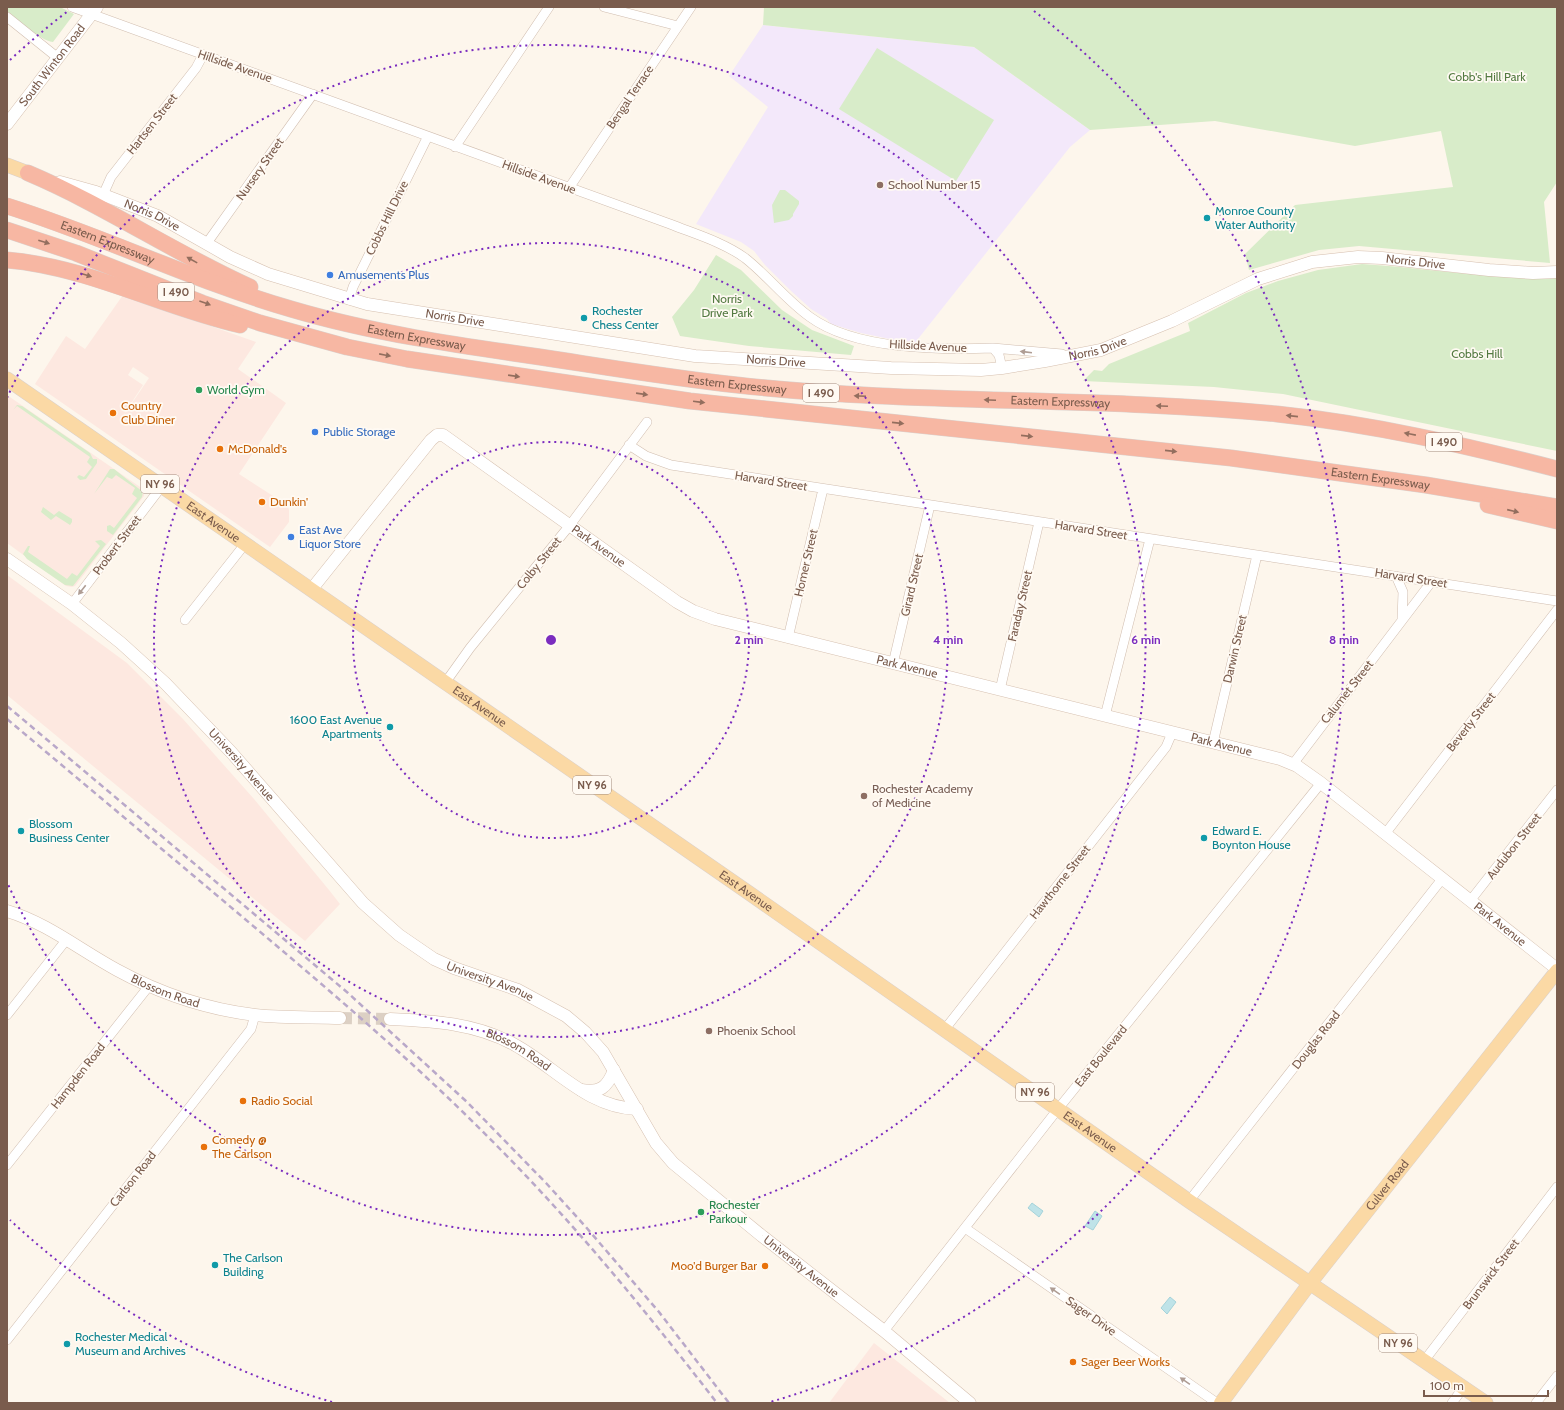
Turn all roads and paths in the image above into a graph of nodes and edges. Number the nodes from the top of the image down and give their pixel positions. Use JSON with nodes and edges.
{"nodes":[{"id":1,"x":72,"y":7,"type":"edge"},
{"id":2,"x":549,"y":7,"type":"edge"},
{"id":3,"x":604,"y":7,"type":"edge"},
{"id":4,"x":691,"y":7,"type":"edge"},
{"id":5,"x":95,"y":11,"type":"edge"},
{"id":6,"x":7,"y":17,"type":"edge"},
{"id":7,"x":678,"y":26,"type":"junction"},
{"id":8,"x":202,"y":55,"type":"junction"},
{"id":9,"x":58,"y":58,"type":"junction"},
{"id":10,"x":313,"y":94,"type":"junction"},
{"id":11,"x":7,"y":124,"type":"edge"},
{"id":12,"x":427,"y":138,"type":"junction"},
{"id":13,"x":454,"y":147,"type":"junction"},
{"id":14,"x":7,"y":165,"type":"edge"},
{"id":15,"x":28,"y":173,"type":"junction"},
{"id":16,"x":569,"y":188,"type":"junction"},
{"id":17,"x":103,"y":195,"type":"junction"},
{"id":18,"x":7,"y":206,"type":"edge"},
{"id":19,"x":7,"y":230,"type":"edge"},
{"id":20,"x":207,"y":243,"type":"junction"},
{"id":21,"x":7,"y":256,"type":"edge"},
{"id":22,"x":7,"y":260,"type":"edge"},
{"id":23,"x":43,"y":264,"type":"junction"},
{"id":24,"x":1557,"y":272,"type":"edge"},
{"id":25,"x":349,"y":300,"type":"junction"},
{"id":26,"x":317,"y":317,"type":"junction"},
{"id":27,"x":347,"y":347,"type":"junction"},
{"id":28,"x":993,"y":348,"type":"junction"},
{"id":29,"x":1079,"y":355,"type":"junction"},
{"id":30,"x":1002,"y":368,"type":"junction"},
{"id":31,"x":7,"y":379,"type":"edge"},
{"id":32,"x":648,"y":422,"type":"dead end"},
{"id":33,"x":1455,"y":444,"type":"junction"},
{"id":34,"x":629,"y":445,"type":"junction"},
{"id":35,"x":1557,"y":463,"type":"edge"},
{"id":36,"x":1557,"y":470,"type":"edge"},
{"id":37,"x":1352,"y":475,"type":"junction"},
{"id":38,"x":162,"y":486,"type":"junction"},
{"id":39,"x":823,"y":489,"type":"junction"},
{"id":40,"x":930,"y":505,"type":"junction"},
{"id":41,"x":1557,"y":507,"type":"edge"},
{"id":42,"x":1557,"y":521,"type":"edge"},
{"id":43,"x":1040,"y":522,"type":"junction"},
{"id":44,"x":570,"y":525,"type":"junction"},
{"id":45,"x":1150,"y":539,"type":"junction"},
{"id":46,"x":245,"y":544,"type":"junction"},
{"id":47,"x":1257,"y":555,"type":"junction"},
{"id":48,"x":7,"y":559,"type":"edge"},
{"id":49,"x":1396,"y":576,"type":"junction"},
{"id":50,"x":1432,"y":581,"type":"junction"},
{"id":51,"x":311,"y":590,"type":"junction"},
{"id":52,"x":1557,"y":601,"type":"edge"},
{"id":53,"x":72,"y":604,"type":"junction"},
{"id":54,"x":1557,"y":610,"type":"edge"},
{"id":55,"x":185,"y":620,"type":"dead end"},
{"id":56,"x":1402,"y":620,"type":"junction"},
{"id":57,"x":788,"y":638,"type":"junction"},
{"id":58,"x":893,"y":664,"type":"junction"},
{"id":59,"x":445,"y":683,"type":"junction"},
{"id":60,"x":1000,"y":690,"type":"junction"},
{"id":61,"x":1105,"y":716,"type":"junction"},
{"id":62,"x":1172,"y":733,"type":"junction"},
{"id":63,"x":1213,"y":743,"type":"junction"},
{"id":64,"x":1293,"y":764,"type":"junction"},
{"id":65,"x":1321,"y":784,"type":"junction"},
{"id":66,"x":1557,"y":790,"type":"edge"},
{"id":67,"x":1385,"y":834,"type":"junction"},
{"id":68,"x":1442,"y":879,"type":"junction"},
{"id":69,"x":1470,"y":901,"type":"junction"},
{"id":70,"x":7,"y":911,"type":"edge"},
{"id":71,"x":67,"y":939,"type":"junction"},
{"id":72,"x":1557,"y":970,"type":"edge"},
{"id":73,"x":150,"y":986,"type":"junction"},
{"id":74,"x":7,"y":1015,"type":"edge"},
{"id":75,"x":255,"y":1015,"type":"junction"},
{"id":76,"x":340,"y":1018,"type":"tunnel mouth"},
{"id":77,"x":390,"y":1019,"type":"tunnel mouth"},
{"id":78,"x":945,"y":1029,"type":"junction"},
{"id":79,"x":614,"y":1070,"type":"junction"},
{"id":80,"x":581,"y":1090,"type":"junction"},
{"id":81,"x":1058,"y":1109,"type":"junction"},
{"id":82,"x":637,"y":1110,"type":"junction"},
{"id":83,"x":7,"y":1165,"type":"edge"},
{"id":84,"x":1557,"y":1187,"type":"edge"},
{"id":85,"x":1189,"y":1201,"type":"junction"},
{"id":86,"x":965,"y":1228,"type":"junction"},
{"id":87,"x":1310,"y":1283,"type":"junction"},
{"id":88,"x":884,"y":1331,"type":"junction"},
{"id":89,"x":7,"y":1340,"type":"edge"},
{"id":90,"x":1424,"y":1361,"type":"junction"},
{"id":91,"x":1557,"y":1376,"type":"edge"},
{"id":92,"x":1463,"y":1388,"type":"junction"},
{"id":93,"x":970,"y":1403,"type":"edge"},
{"id":94,"x":1217,"y":1403,"type":"edge"},
{"id":95,"x":1221,"y":1403,"type":"edge"},
{"id":96,"x":1452,"y":1403,"type":"edge"},
{"id":97,"x":1486,"y":1403,"type":"edge"},
{"id":98,"x":1536,"y":1403,"type":"edge"}],
"edges":[{"from":1,"to":5,"type":"street","name":"Hillside Avenue"},
{"from":2,"to":13,"type":"street"},
{"from":3,"to":7,"type":"street"},
{"from":4,"to":7,"type":"street","name":"Bengal Terrace"},
{"from":5,"to":8,"type":"street","name":"Hillside Avenue"},
{"from":5,"to":9,"type":"street","name":"South Winton Road"},
{"from":6,"to":9,"type":"street"},
{"from":7,"to":16,"type":"street","name":"Bengal Terrace"},
{"from":8,"to":10,"type":"street","name":"Hillside Avenue"},
{"from":8,"to":17,"type":"street","name":"Hartsen Street"},
{"from":9,"to":11,"type":"street","name":"South Winton Road"},
{"from":10,"to":12,"type":"street","name":"Hillside Avenue"},
{"from":10,"to":20,"type":"street","name":"Nursery Street"},
{"from":12,"to":13,"type":"street","name":"Hillside Avenue"},
{"from":12,"to":25,"type":"street","name":"Cobbs Hill Drive"},
{"from":13,"to":16,"type":"street","name":"Hillside Avenue"},
{"from":14,"to":15,"type":"main road","name":"Norris Drive"},
{"from":15,"to":17,"type":"street","name":"Norris Drive"},
{"from":26,"to":15,"type":"highway","one_way":true},
{"from":16,"to":28,"type":"street","name":"Hillside Avenue"},
{"from":17,"to":20,"type":"street","name":"Norris Drive"},
{"from":18,"to":26,"type":"highway","name":"Eastern Expressway","number":"I 490"},
{"from":19,"to":27,"type":"highway","name":"Eastern Expressway","number":"I 490","one_way":true},
{"from":20,"to":25,"type":"street","name":"Norris Drive"},
{"from":21,"to":23,"type":"highway"},
{"from":22,"to":23,"type":"highway"},
{"from":23,"to":27,"type":"highway","one_way":true},
{"from":24,"to":29,"type":"street","name":"Norris Drive"},
{"from":25,"to":30,"type":"street","name":"Norris Drive"},
{"from":33,"to":26,"type":"highway","name":"Eastern Expressway","number":"I 490","one_way":true},
{"from":27,"to":37,"type":"highway","name":"Eastern Expressway","number":"I 490","one_way":true},
{"from":29,"to":28,"type":"street","name":"Hillside Avenue","one_way":true},
{"from":28,"to":30,"type":"street"},
{"from":29,"to":30,"type":"street","name":"Norris Drive"},
{"from":31,"to":38,"type":"main road","name":"East Avenue","number":"NY 96"},
{"from":32,"to":34,"type":"street","name":"Colby Street"},
{"from":33,"to":35,"type":"highway"},
{"from":33,"to":36,"type":"highway","name":"Eastern Expressway","number":"I 490"},
{"from":34,"to":39,"type":"street","name":"Harvard Street"},
{"from":34,"to":44,"type":"street","name":"Colby Street"},
{"from":37,"to":41,"type":"highway","name":"Eastern Expressway","number":"I 490"},
{"from":37,"to":42,"type":"highway","one_way":true},
{"from":38,"to":46,"type":"main road","name":"East Avenue","number":"NY 96"},
{"from":38,"to":53,"type":"street","name":"Probert Street","one_way":true},
{"from":39,"to":40,"type":"street","name":"Harvard Street"},
{"from":39,"to":57,"type":"street","name":"Homer Street"},
{"from":40,"to":43,"type":"street","name":"Harvard Street"},
{"from":40,"to":58,"type":"street","name":"Girard Street"},
{"from":43,"to":45,"type":"street","name":"Harvard Street"},
{"from":43,"to":60,"type":"street","name":"Faraday Street"},
{"from":44,"to":51,"type":"street","name":"Park Avenue"},
{"from":44,"to":57,"type":"street","name":"Park Avenue"},
{"from":44,"to":59,"type":"street","name":"Colby Street"},
{"from":45,"to":47,"type":"street","name":"Harvard Street"},
{"from":45,"to":61,"type":"street"},
{"from":46,"to":51,"type":"main road","name":"East Avenue","number":"NY 96"},
{"from":46,"to":55,"type":"street"},
{"from":47,"to":49,"type":"street","name":"Harvard Street"},
{"from":47,"to":63,"type":"street","name":"Darwin Street"},
{"from":48,"to":53,"type":"street","name":"University Avenue"},
{"from":49,"to":50,"type":"street","name":"Harvard Street"},
{"from":49,"to":56,"type":"street"},
{"from":50,"to":52,"type":"street","name":"Harvard Street"},
{"from":50,"to":56,"type":"street","name":"Calumet Street"},
{"from":51,"to":59,"type":"main road","name":"East Avenue","number":"NY 96"},
{"from":53,"to":79,"type":"street","name":"University Avenue"},
{"from":54,"to":67,"type":"street","name":"Beverly Street"},
{"from":56,"to":64,"type":"street","name":"Calumet Street"},
{"from":57,"to":58,"type":"street","name":"Park Avenue"},
{"from":58,"to":60,"type":"street","name":"Park Avenue"},
{"from":59,"to":78,"type":"main road","name":"East Avenue","number":"NY 96"},
{"from":60,"to":61,"type":"street","name":"Park Avenue"},
{"from":61,"to":62,"type":"street","name":"Park Avenue"},
{"from":62,"to":63,"type":"street","name":"Park Avenue"},
{"from":62,"to":78,"type":"street","name":"Hawthorne Street"},
{"from":63,"to":64,"type":"street","name":"Park Avenue"},
{"from":64,"to":65,"type":"street","name":"Park Avenue"},
{"from":65,"to":67,"type":"street","name":"Park Avenue"},
{"from":65,"to":81,"type":"street","name":"East Boulevard"},
{"from":66,"to":69,"type":"street","name":"Audubon Street"},
{"from":67,"to":68,"type":"street","name":"Park Avenue"},
{"from":68,"to":69,"type":"street","name":"Park Avenue"},
{"from":68,"to":85,"type":"street","name":"Douglas Road"},
{"from":69,"to":72,"type":"street","name":"Park Avenue"},
{"from":70,"to":71,"type":"street","name":"Blossom Road"},
{"from":71,"to":73,"type":"street","name":"Blossom Road"},
{"from":71,"to":74,"type":"street"},
{"from":72,"to":87,"type":"main road","name":"Culver Road"},
{"from":73,"to":75,"type":"street","name":"Blossom Road"},
{"from":73,"to":83,"type":"street","name":"Hampden Road"},
{"from":75,"to":76,"type":"street","name":"Blossom Road"},
{"from":75,"to":89,"type":"street","name":"Carlson Road"},
{"from":77,"to":80,"type":"street","name":"Blossom Road"},
{"from":78,"to":81,"type":"main road","name":"East Avenue","number":"NY 96"},
{"from":79,"to":80,"type":"street"},
{"from":79,"to":82,"type":"street","name":"University Avenue"},
{"from":80,"to":82,"type":"street","name":"Blossom Road"},
{"from":81,"to":85,"type":"main road","name":"East Avenue","number":"NY 96"},
{"from":81,"to":86,"type":"street","name":"East Boulevard"},
{"from":82,"to":88,"type":"street","name":"University Avenue"},
{"from":84,"to":90,"type":"street","name":"Brunswick Street"},
{"from":85,"to":87,"type":"main road","name":"East Avenue","number":"NY 96"},
{"from":86,"to":88,"type":"street","name":"East Boulevard"},
{"from":94,"to":86,"type":"street","name":"Sager Drive","one_way":true},
{"from":87,"to":90,"type":"main road","name":"East Avenue","number":"NY 96"},
{"from":87,"to":95,"type":"main road","name":"Culver Road"},
{"from":88,"to":93,"type":"street","name":"University Avenue"},
{"from":90,"to":92,"type":"main road","name":"East Avenue","number":"NY 96"},
{"from":91,"to":98,"type":"street"},
{"from":92,"to":96,"type":"street"},
{"from":92,"to":97,"type":"main road","name":"East Avenue","number":"NY 96"}]}
